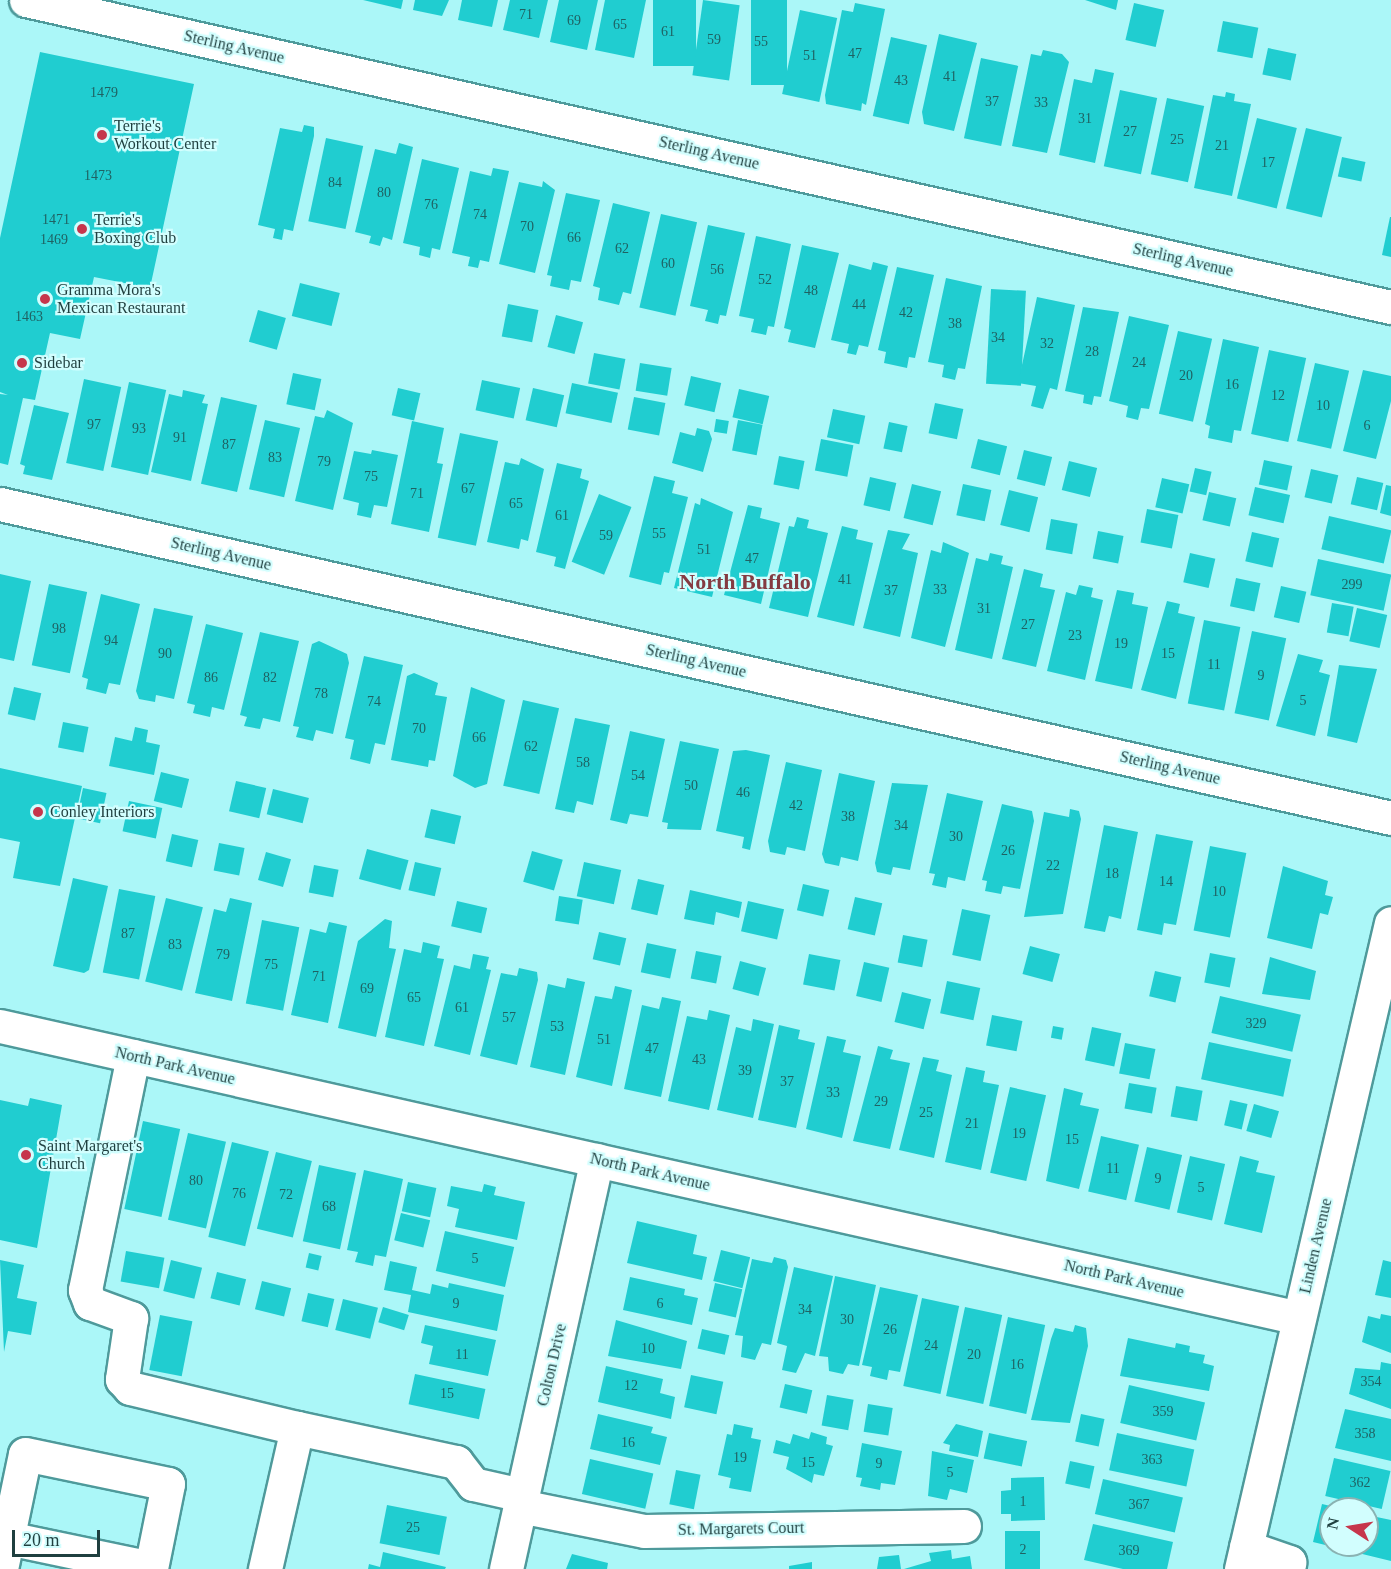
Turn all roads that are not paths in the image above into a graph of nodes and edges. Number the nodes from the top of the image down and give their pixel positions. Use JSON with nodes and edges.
{"nodes":[{"id":1,"x":26,"y":0,"type":"edge"},
{"id":2,"x":1391,"y":307,"type":"edge"},
{"id":3,"x":0,"y":504,"type":"edge"},
{"id":4,"x":1391,"y":818,"type":"edge"},
{"id":5,"x":1391,"y":923,"type":"edge"},
{"id":6,"x":0,"y":1026,"type":"edge"},
{"id":7,"x":133,"y":1056,"type":"junction"},
{"id":8,"x":597,"y":1160,"type":"junction"},
{"id":9,"x":1299,"y":1318,"type":"junction"},
{"id":10,"x":297,"y":1428,"type":"junction"},
{"id":11,"x":521,"y":1501,"type":"junction"},
{"id":12,"x":964,"y":1526,"type":"dead end"},
{"id":13,"x":7,"y":1538,"type":"junction"},
{"id":14,"x":1244,"y":1558,"type":"edge"},
{"id":15,"x":1,"y":1569,"type":"edge"},
{"id":16,"x":265,"y":1569,"type":"edge"},
{"id":17,"x":506,"y":1569,"type":"edge"},
{"id":18,"x":1288,"y":1569,"type":"edge"}],
"edges":[{"from":1,"to":2,"type":"street","name":"Sterling Avenue"},
{"from":3,"to":4,"type":"street","name":"Sterling Avenue"},
{"from":5,"to":9,"type":"street","name":"Linden Avenue"},
{"from":6,"to":7,"type":"street","name":"North Park Avenue"},
{"from":7,"to":8,"type":"street","name":"North Park Avenue"},
{"from":7,"to":10,"type":"street","name":"St. Margarets Court"},
{"from":8,"to":9,"type":"street","name":"North Park Avenue"},
{"from":8,"to":11,"type":"street","name":"Colton Drive"},
{"from":9,"to":14,"type":"street","name":"Linden Avenue"},
{"from":10,"to":11,"type":"street","name":"St. Margarets Court"},
{"from":10,"to":16,"type":"street"},
{"from":11,"to":12,"type":"street","name":"St. Margarets Court"},
{"from":11,"to":17,"type":"street","name":"Colton Drive"},
{"from":13,"to":13,"type":"street"},
{"from":13,"to":15,"type":"street"},
{"from":14,"to":18,"type":"street"}]}
